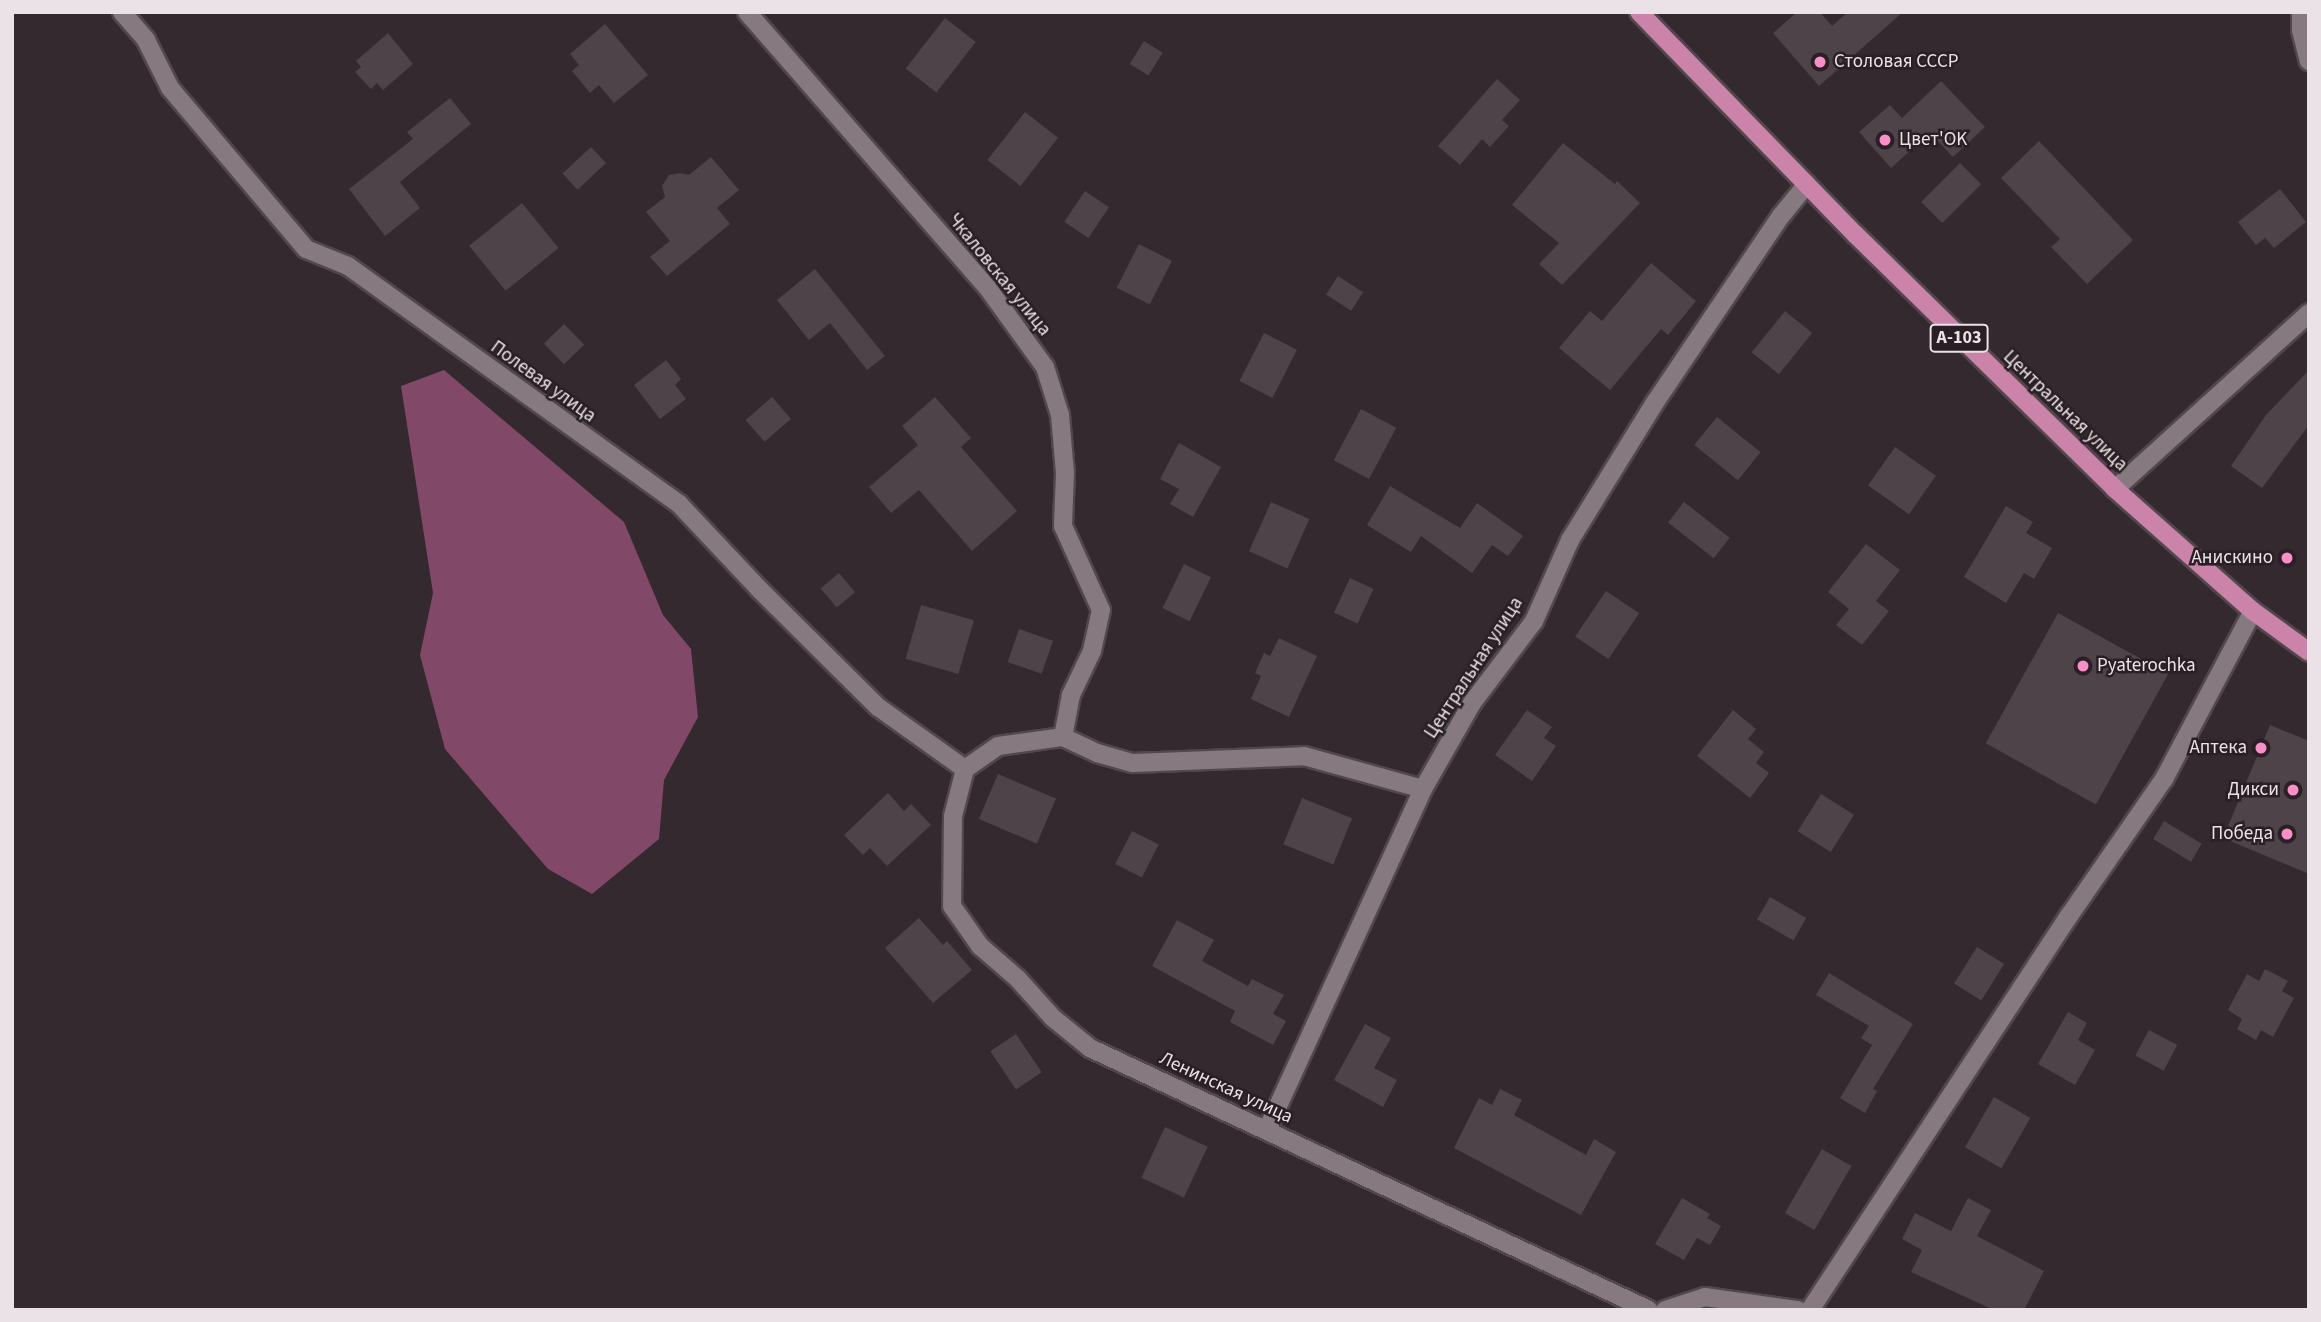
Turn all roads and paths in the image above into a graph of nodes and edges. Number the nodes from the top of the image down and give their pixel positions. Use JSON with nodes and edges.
{"nodes":[{"id":1,"x":122,"y":12,"type":"edge"},
{"id":2,"x":747,"y":12,"type":"edge"},
{"id":3,"x":1639,"y":12,"type":"edge"},
{"id":4,"x":2301,"y":12,"type":"edge"},
{"id":5,"x":2309,"y":61,"type":"edge"},
{"id":6,"x":1807,"y":184,"type":"junction"},
{"id":7,"x":2309,"y":313,"type":"edge"},
{"id":8,"x":2115,"y":489,"type":"junction"},
{"id":9,"x":2253,"y":611,"type":"junction"},
{"id":10,"x":2309,"y":652,"type":"edge"},
{"id":11,"x":1063,"y":737,"type":"junction"},
{"id":12,"x":965,"y":769,"type":"junction"},
{"id":13,"x":1423,"y":789,"type":"junction"},
{"id":14,"x":1267,"y":1130,"type":"junction"},
{"id":15,"x":1649,"y":1310,"type":"edge"},
{"id":16,"x":1665,"y":1310,"type":"edge"},
{"id":17,"x":1798,"y":1310,"type":"edge"},
{"id":18,"x":1810,"y":1310,"type":"edge"}],
"edges":[{"from":1,"to":12,"type":"street","name":"Полевая улица"},
{"from":2,"to":11,"type":"street","name":"Чкаловская улица"},
{"from":3,"to":6,"type":"main road","name":"Центральная улица","number":"А-103"},
{"from":4,"to":5,"type":"street"},
{"from":6,"to":8,"type":"main road","name":"Центральная улица","number":"А-103"},
{"from":6,"to":13,"type":"street","name":"Центральная улица"},
{"from":7,"to":8,"type":"street"},
{"from":8,"to":9,"type":"main road","name":"Центральная улица","number":"А-103"},
{"from":9,"to":10,"type":"main road","name":"Центральная улица","number":"А-103"},
{"from":9,"to":18,"type":"street"},
{"from":11,"to":12,"type":"street"},
{"from":11,"to":13,"type":"street"},
{"from":12,"to":14,"type":"street","name":"Ленинская улица"},
{"from":13,"to":14,"type":"street","name":"Центральная улица"},
{"from":14,"to":15,"type":"street","name":"Ленинская улица"},
{"from":16,"to":17,"type":"street"}]}
